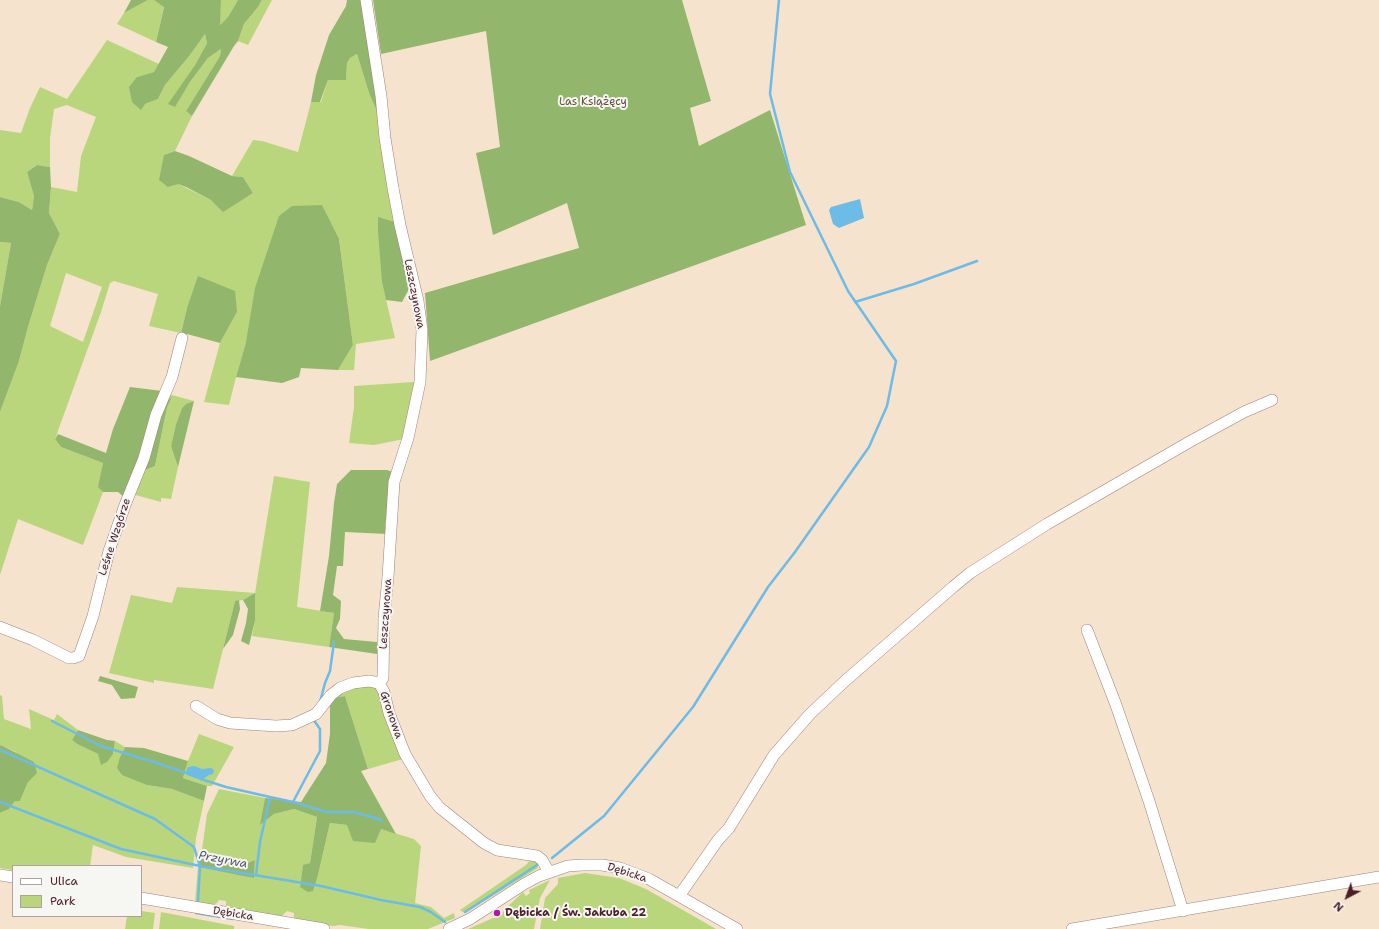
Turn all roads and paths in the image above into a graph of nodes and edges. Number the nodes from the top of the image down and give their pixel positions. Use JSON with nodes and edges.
{"nodes":[{"id":1,"x":366,"y":0,"type":"edge"},
{"id":2,"x":182,"y":338,"type":"dead end"},
{"id":3,"x":1272,"y":400,"type":"dead end"},
{"id":4,"x":0,"y":627,"type":"edge"},
{"id":5,"x":1088,"y":630,"type":"dead end"},
{"id":6,"x":379,"y":683,"type":"junction"},
{"id":7,"x":196,"y":706,"type":"dead end"},
{"id":8,"x":549,"y":872,"type":"junction"},
{"id":9,"x":0,"y":875,"type":"edge"},
{"id":10,"x":12,"y":877,"type":"edge"},
{"id":11,"x":1379,"y":877,"type":"edge"},
{"id":12,"x":679,"y":896,"type":"junction"},
{"id":13,"x":142,"y":898,"type":"edge"},
{"id":14,"x":1183,"y":911,"type":"junction"},
{"id":15,"x":324,"y":929,"type":"edge"},
{"id":16,"x":449,"y":929,"type":"edge"},
{"id":17,"x":737,"y":929,"type":"edge"},
{"id":18,"x":1072,"y":929,"type":"edge"}],
"edges":[{"from":1,"to":6,"type":"street","name":"Leszczynowa"},
{"from":2,"to":4,"type":"street","name":"Leśne Wzgórze"},
{"from":3,"to":12,"type":"street"},
{"from":5,"to":14,"type":"street"},
{"from":6,"to":7,"type":"street","name":"Gronowa"},
{"from":6,"to":8,"type":"street","name":"Gronowa"},
{"from":8,"to":12,"type":"street","name":"Dębicka"},
{"from":8,"to":16,"type":"street","name":"Dębicka"},
{"from":9,"to":10,"type":"street"},
{"from":11,"to":14,"type":"street"},
{"from":12,"to":17,"type":"street","name":"Dębicka"},
{"from":13,"to":15,"type":"street","name":"Dębicka"},
{"from":14,"to":18,"type":"street"}]}
